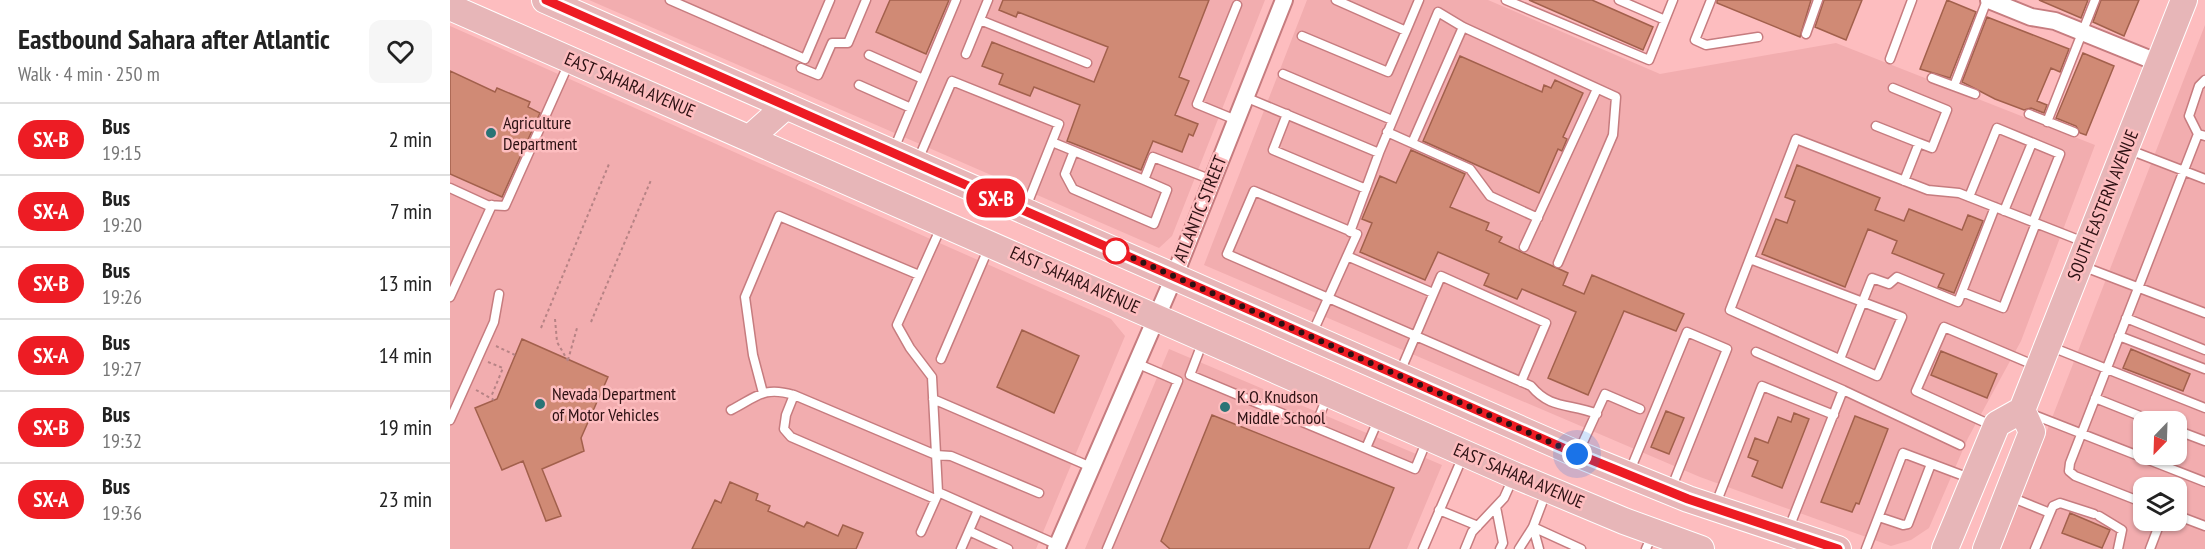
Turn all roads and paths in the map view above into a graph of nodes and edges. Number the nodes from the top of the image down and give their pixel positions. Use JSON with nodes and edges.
{"nodes":[{"id":1,"x":670,"y":0,"type":"edge"},
{"id":2,"x":830,"y":0,"type":"edge"},
{"id":3,"x":866,"y":0,"type":"edge"},
{"id":4,"x":956,"y":0,"type":"edge"},
{"id":5,"x":988,"y":0,"type":"edge"},
{"id":6,"x":1284,"y":0,"type":"edge"},
{"id":7,"x":1336,"y":0,"type":"edge"},
{"id":8,"x":1419,"y":0,"type":"edge"},
{"id":9,"x":1506,"y":0,"type":"edge"},
{"id":10,"x":1619,"y":0,"type":"edge"},
{"id":11,"x":1673,"y":0,"type":"edge"},
{"id":12,"x":1711,"y":0,"type":"edge"},
{"id":13,"x":1818,"y":0,"type":"edge"},
{"id":14,"x":1912,"y":0,"type":"edge"},
{"id":15,"x":1988,"y":0,"type":"edge"},
{"id":16,"x":2095,"y":0,"type":"edge"},
{"id":17,"x":2184,"y":0,"type":"edge"},
{"id":18,"x":557,"y":2,"type":"edge"},
{"id":19,"x":1238,"y":4,"type":"dead end"},
{"id":20,"x":450,"y":7,"type":"edge"},
{"id":21,"x":980,"y":20,"type":"junction"},
{"id":22,"x":1665,"y":20,"type":"junction"},
{"id":23,"x":1463,"y":27,"type":"junction"},
{"id":24,"x":1406,"y":31,"type":"junction"},
{"id":25,"x":2083,"y":32,"type":"junction"},
{"id":26,"x":1806,"y":33,"type":"dead end"},
{"id":27,"x":1302,"y":36,"type":"dead end"},
{"id":28,"x":1758,"y":37,"type":"dead end"},
{"id":29,"x":966,"y":54,"type":"dead end"},
{"id":30,"x":869,"y":55,"type":"dead end"},
{"id":31,"x":570,"y":59,"type":"junction"},
{"id":32,"x":1890,"y":59,"type":"dead end"},
{"id":33,"x":1087,"y":63,"type":"dead end"},
{"id":34,"x":2159,"y":63,"type":"junction"},
{"id":35,"x":801,"y":68,"type":"dead end"},
{"id":36,"x":1283,"y":74,"type":"dead end"},
{"id":37,"x":1932,"y":78,"type":"dead end"},
{"id":38,"x":923,"y":79,"type":"junction"},
{"id":39,"x":2205,"y":80,"type":"edge"},
{"id":40,"x":859,"y":85,"type":"dead end"},
{"id":41,"x":1954,"y":86,"type":"junction"},
{"id":42,"x":1893,"y":88,"type":"dead end"},
{"id":43,"x":1597,"y":89,"type":"junction"},
{"id":44,"x":1975,"y":94,"type":"dead end"},
{"id":45,"x":1245,"y":97,"type":"junction"},
{"id":46,"x":786,"y":106,"type":"junction"},
{"id":47,"x":911,"y":108,"type":"junction"},
{"id":48,"x":1287,"y":114,"type":"junction"},
{"id":49,"x":2029,"y":114,"type":"dead end"},
{"id":50,"x":1236,"y":120,"type":"junction"},
{"id":51,"x":1392,"y":120,"type":"junction"},
{"id":52,"x":2048,"y":122,"type":"junction"},
{"id":53,"x":1876,"y":126,"type":"dead end"},
{"id":54,"x":1388,"y":132,"type":"junction"},
{"id":55,"x":2074,"y":132,"type":"dead end"},
{"id":56,"x":2202,"y":135,"type":"edge"},
{"id":57,"x":752,"y":137,"type":"junction"},
{"id":58,"x":1052,"y":142,"type":"junction"},
{"id":59,"x":2032,"y":142,"type":"junction"},
{"id":60,"x":1412,"y":143,"type":"junction"},
{"id":61,"x":1919,"y":143,"type":"junction"},
{"id":62,"x":2125,"y":148,"type":"junction"},
{"id":63,"x":1074,"y":151,"type":"junction"},
{"id":64,"x":893,"y":152,"type":"junction"},
{"id":65,"x":1379,"y":153,"type":"junction"},
{"id":66,"x":917,"y":163,"type":"junction"},
{"id":67,"x":609,"y":164,"type":"dead end"},
{"id":68,"x":2184,"y":171,"type":"junction"},
{"id":69,"x":2205,"y":179,"type":"edge"},
{"id":70,"x":651,"y":180,"type":"dead end"},
{"id":71,"x":1144,"y":180,"type":"junction"},
{"id":72,"x":1212,"y":180,"type":"junction"},
{"id":73,"x":1904,"y":181,"type":"junction"},
{"id":74,"x":450,"y":188,"type":"edge"},
{"id":75,"x":1366,"y":189,"type":"junction"},
{"id":76,"x":1969,"y":197,"type":"junction"},
{"id":77,"x":492,"y":205,"type":"junction"},
{"id":78,"x":1995,"y":207,"type":"junction"},
{"id":79,"x":1024,"y":210,"type":"junction"},
{"id":80,"x":2004,"y":211,"type":"junction"},
{"id":81,"x":1538,"y":218,"type":"junction"},
{"id":82,"x":943,"y":222,"type":"junction"},
{"id":83,"x":2034,"y":223,"type":"junction"},
{"id":84,"x":1350,"y":232,"type":"junction"},
{"id":85,"x":991,"y":243,"type":"junction"},
{"id":86,"x":1524,"y":247,"type":"dead end"},
{"id":87,"x":2084,"y":254,"type":"junction"},
{"id":88,"x":1347,"y":256,"type":"junction"},
{"id":89,"x":1750,"y":259,"type":"junction"},
{"id":90,"x":1558,"y":263,"type":"dead end"},
{"id":91,"x":919,"y":275,"type":"junction"},
{"id":92,"x":1174,"y":277,"type":"junction"},
{"id":93,"x":2138,"y":287,"type":"junction"},
{"id":94,"x":1962,"y":292,"type":"junction"},
{"id":95,"x":1433,"y":293,"type":"junction"},
{"id":96,"x":499,"y":294,"type":"dead end"},
{"id":97,"x":450,"y":297,"type":"edge"},
{"id":98,"x":1328,"y":298,"type":"junction"},
{"id":99,"x":1863,"y":303,"type":"junction"},
{"id":100,"x":2205,"y":314,"type":"edge"},
{"id":101,"x":1156,"y":316,"type":"junction"},
{"id":102,"x":2126,"y":318,"type":"junction"},
{"id":103,"x":555,"y":319,"type":"dead end"},
{"id":104,"x":591,"y":322,"type":"dead end"},
{"id":105,"x":541,"y":328,"type":"dead end"},
{"id":106,"x":577,"y":328,"type":"dead end"},
{"id":107,"x":1415,"y":336,"type":"junction"},
{"id":108,"x":2119,"y":336,"type":"junction"},
{"id":109,"x":1204,"y":337,"type":"junction"},
{"id":110,"x":1311,"y":337,"type":"junction"},
{"id":111,"x":485,"y":341,"type":"junction"},
{"id":112,"x":2205,"y":350,"type":"edge"},
{"id":113,"x":1756,"y":352,"type":"dead end"},
{"id":114,"x":515,"y":355,"type":"dead end"},
{"id":115,"x":2043,"y":356,"type":"junction"},
{"id":116,"x":478,"y":357,"type":"junction"},
{"id":117,"x":941,"y":359,"type":"dead end"},
{"id":118,"x":1840,"y":359,"type":"junction"},
{"id":119,"x":1136,"y":363,"type":"junction"},
{"id":120,"x":2106,"y":369,"type":"junction"},
{"id":121,"x":2205,"y":369,"type":"edge"},
{"id":122,"x":1190,"y":375,"type":"junction"},
{"id":123,"x":1398,"y":375,"type":"junction"},
{"id":124,"x":1178,"y":381,"type":"junction"},
{"id":125,"x":1521,"y":382,"type":"junction"},
{"id":126,"x":466,"y":385,"type":"junction"},
{"id":127,"x":1843,"y":390,"type":"junction"},
{"id":128,"x":763,"y":393,"type":"junction"},
{"id":129,"x":1329,"y":393,"type":"junction"},
{"id":130,"x":794,"y":395,"type":"junction"},
{"id":131,"x":2095,"y":398,"type":"junction"},
{"id":132,"x":933,"y":399,"type":"junction"},
{"id":133,"x":2205,"y":408,"type":"edge"},
{"id":134,"x":1640,"y":409,"type":"dead end"},
{"id":135,"x":731,"y":410,"type":"dead end"},
{"id":136,"x":2022,"y":410,"type":"junction"},
{"id":137,"x":2133,"y":413,"type":"edge"},
{"id":138,"x":1597,"y":414,"type":"junction"},
{"id":139,"x":1380,"y":415,"type":"junction"},
{"id":140,"x":1833,"y":415,"type":"junction"},
{"id":141,"x":450,"y":420,"type":"edge"},
{"id":142,"x":1315,"y":427,"type":"junction"},
{"id":143,"x":1996,"y":427,"type":"junction"},
{"id":144,"x":2082,"y":433,"type":"junction"},
{"id":145,"x":2187,"y":434,"type":"edge"},
{"id":146,"x":1429,"y":437,"type":"junction"},
{"id":147,"x":2205,"y":441,"type":"edge"},
{"id":148,"x":1960,"y":445,"type":"dead end"},
{"id":149,"x":1366,"y":448,"type":"junction"},
{"id":150,"x":1464,"y":452,"type":"junction"},
{"id":151,"x":1577,"y":454,"type":"junction"},
{"id":152,"x":936,"y":455,"type":"junction"},
{"id":153,"x":1931,"y":464,"type":"junction"},
{"id":154,"x":1091,"y":467,"type":"junction"},
{"id":155,"x":1514,"y":475,"type":"junction"},
{"id":156,"x":1628,"y":476,"type":"junction"},
{"id":157,"x":1975,"y":480,"type":"junction"},
{"id":158,"x":2205,"y":482,"type":"edge"},
{"id":159,"x":1548,"y":488,"type":"junction"},
{"id":160,"x":1670,"y":492,"type":"junction"},
{"id":161,"x":1039,"y":493,"type":"dead end"},
{"id":162,"x":2007,"y":495,"type":"junction"},
{"id":163,"x":937,"y":496,"type":"junction"},
{"id":164,"x":2133,"y":497,"type":"edge"},
{"id":165,"x":1496,"y":507,"type":"junction"},
{"id":166,"x":1715,"y":508,"type":"junction"},
{"id":167,"x":978,"y":510,"type":"junction"},
{"id":168,"x":1440,"y":510,"type":"junction"},
{"id":169,"x":2050,"y":513,"type":"junction"},
{"id":170,"x":1879,"y":517,"type":"junction"},
{"id":171,"x":2187,"y":519,"type":"edge"},
{"id":172,"x":1478,"y":526,"type":"junction"},
{"id":173,"x":2205,"y":526,"type":"edge"},
{"id":174,"x":1533,"y":527,"type":"junction"},
{"id":175,"x":969,"y":531,"type":"junction"},
{"id":176,"x":2157,"y":531,"type":"edge"},
{"id":177,"x":921,"y":532,"type":"dead end"},
{"id":178,"x":1788,"y":532,"type":"junction"},
{"id":179,"x":1649,"y":541,"type":"edge"},
{"id":180,"x":1057,"y":547,"type":"edge"},
{"id":181,"x":961,"y":549,"type":"edge"},
{"id":182,"x":1008,"y":549,"type":"edge"},
{"id":183,"x":1107,"y":549,"type":"edge"},
{"id":184,"x":1423,"y":549,"type":"edge"},
{"id":185,"x":1465,"y":549,"type":"edge"},
{"id":186,"x":1500,"y":549,"type":"edge"},
{"id":187,"x":1519,"y":549,"type":"edge"},
{"id":188,"x":1539,"y":549,"type":"edge"},
{"id":189,"x":1581,"y":549,"type":"edge"},
{"id":190,"x":1701,"y":549,"type":"edge"},
{"id":191,"x":1838,"y":549,"type":"edge"},
{"id":192,"x":1866,"y":549,"type":"edge"},
{"id":193,"x":1945,"y":549,"type":"edge"},
{"id":194,"x":1986,"y":549,"type":"edge"},
{"id":195,"x":2036,"y":549,"type":"edge"},
{"id":196,"x":2118,"y":549,"type":"edge"},
{"id":197,"x":2150,"y":549,"type":"edge"}],
"edges":[{"from":1,"to":2,"type":"lane"},
{"from":3,"to":35,"type":"lane"},
{"from":4,"to":38,"type":"lane"},
{"from":5,"to":21,"type":"lane"},
{"from":6,"to":45,"type":"street","name":"ATLANTIC STREET"},
{"from":7,"to":24,"type":"lane"},
{"from":8,"to":24,"type":"lane"},
{"from":9,"to":22,"type":"lane"},
{"from":10,"to":22,"type":"lane"},
{"from":11,"to":22,"type":"lane"},
{"from":12,"to":28,"type":"lane"},
{"from":13,"to":26,"type":"lane"},
{"from":14,"to":32,"type":"lane"},
{"from":15,"to":25,"type":"street"},
{"from":15,"to":41,"type":"lane"},
{"from":16,"to":25,"type":"lane"},
{"from":17,"to":34,"type":"main road","name":"SOUTH EASTERN AVENUE"},
{"from":18,"to":46,"type":"main road"},
{"from":19,"to":50,"type":"lane"},
{"from":20,"to":31,"type":"main road","name":"EAST SAHARA AVENUE"},
{"from":21,"to":29,"type":"lane"},
{"from":21,"to":33,"type":"lane"},
{"from":23,"to":43,"type":"lane"},
{"from":23,"to":51,"type":"lane"},
{"from":23,"to":60,"type":"lane"},
{"from":24,"to":27,"type":"lane"},
{"from":25,"to":34,"type":"street"},
{"from":25,"to":52,"type":"lane"},
{"from":30,"to":38,"type":"lane"},
{"from":31,"to":57,"type":"main road","name":"EAST SAHARA AVENUE"},
{"from":31,"to":77,"type":"lane"},
{"from":34,"to":62,"type":"main road","name":"SOUTH EASTERN AVENUE"},
{"from":36,"to":51,"type":"lane"},
{"from":37,"to":41,"type":"lane"},
{"from":38,"to":47,"type":"lane"},
{"from":39,"to":56,"type":"lane"},
{"from":40,"to":47,"type":"lane"},
{"from":41,"to":44,"type":"lane"},
{"from":42,"to":61,"type":"lane"},
{"from":43,"to":81,"type":"lane"},
{"from":43,"to":90,"type":"lane"},
{"from":45,"to":48,"type":"lane"},
{"from":45,"to":50,"type":"street","name":"ATLANTIC STREET"},
{"from":46,"to":57,"type":"main road"},
{"from":46,"to":64,"type":"main road"},
{"from":47,"to":64,"type":"lane"},
{"from":48,"to":65,"type":"lane"},
{"from":48,"to":75,"type":"lane"},
{"from":49,"to":52,"type":"lane"},
{"from":50,"to":72,"type":"street","name":"ATLANTIC STREET"},
{"from":51,"to":54,"type":"lane"},
{"from":52,"to":55,"type":"lane"},
{"from":53,"to":61,"type":"lane"},
{"from":54,"to":60,"type":"lane"},
{"from":54,"to":65,"type":"lane"},
{"from":56,"to":68,"type":"lane"},
{"from":57,"to":82,"type":"main road","name":"EAST SAHARA AVENUE"},
{"from":58,"to":63,"type":"lane"},
{"from":58,"to":66,"type":"lane"},
{"from":58,"to":79,"type":"lane"},
{"from":59,"to":76,"type":"lane"},
{"from":59,"to":80,"type":"lane"},
{"from":59,"to":83,"type":"lane"},
{"from":60,"to":81,"type":"lane"},
{"from":61,"to":73,"type":"lane"},
{"from":62,"to":68,"type":"lane"},
{"from":62,"to":87,"type":"main road","name":"SOUTH EASTERN AVENUE"},
{"from":63,"to":71,"type":"lane"},
{"from":63,"to":71,"type":"lane"},
{"from":64,"to":66,"type":"main road"},
{"from":65,"to":75,"type":"lane"},
{"from":66,"to":79,"type":"main road"},
{"from":67,"to":105,"type":"path"},
{"from":68,"to":69,"type":"lane"},
{"from":68,"to":93,"type":"lane"},
{"from":70,"to":104,"type":"path"},
{"from":71,"to":72,"type":"lane"},
{"from":72,"to":92,"type":"street","name":"ATLANTIC STREET"},
{"from":73,"to":76,"type":"lane"},
{"from":73,"to":89,"type":"lane"},
{"from":74,"to":77,"type":"lane"},
{"from":75,"to":84,"type":"lane"},
{"from":76,"to":78,"type":"lane"},
{"from":77,"to":97,"type":"lane"},
{"from":78,"to":80,"type":"lane"},
{"from":78,"to":94,"type":"lane"},
{"from":79,"to":92,"type":"main road"},
{"from":80,"to":83,"type":"lane"},
{"from":81,"to":86,"type":"lane"},
{"from":82,"to":85,"type":"main road","name":"EAST SAHARA AVENUE"},
{"from":82,"to":91,"type":"lane"},
{"from":83,"to":87,"type":"lane"},
{"from":83,"to":94,"type":"lane"},
{"from":84,"to":88,"type":"lane"},
{"from":84,"to":98,"type":"lane"},
{"from":85,"to":101,"type":"main road","name":"EAST SAHARA AVENUE"},
{"from":85,"to":117,"type":"lane"},
{"from":87,"to":93,"type":"lane"},
{"from":87,"to":115,"type":"main road","name":"SOUTH EASTERN AVENUE"},
{"from":88,"to":95,"type":"lane"},
{"from":88,"to":98,"type":"lane"},
{"from":89,"to":99,"type":"lane"},
{"from":89,"to":118,"type":"lane"},
{"from":91,"to":128,"type":"lane"},
{"from":91,"to":132,"type":"lane"},
{"from":92,"to":101,"type":"street","name":"ATLANTIC STREET"},
{"from":92,"to":110,"type":"main road"},
{"from":93,"to":100,"type":"lane"},
{"from":93,"to":102,"type":"lane"},
{"from":94,"to":99,"type":"lane"},
{"from":95,"to":107,"type":"lane"},
{"from":95,"to":125,"type":"lane"},
{"from":96,"to":111,"type":"lane"},
{"from":98,"to":107,"type":"lane"},
{"from":98,"to":110,"type":"lane"},
{"from":99,"to":118,"type":"lane"},
{"from":99,"to":118,"type":"lane"},
{"from":101,"to":109,"type":"main road","name":"EAST SAHARA AVENUE"},
{"from":101,"to":119,"type":"street","name":"ATLANTIC STREET"},
{"from":102,"to":108,"type":"lane"},
{"from":102,"to":112,"type":"lane"},
{"from":103,"to":106,"type":"path"},
{"from":107,"to":123,"type":"lane"},
{"from":107,"to":125,"type":"lane"},
{"from":108,"to":120,"type":"lane"},
{"from":108,"to":121,"type":"lane"},
{"from":109,"to":122,"type":"lane"},
{"from":109,"to":129,"type":"main road","name":"EAST SAHARA AVENUE"},
{"from":110,"to":123,"type":"main road"},
{"from":111,"to":114,"type":"path"},
{"from":111,"to":116,"type":"lane"},
{"from":113,"to":127,"type":"lane"},
{"from":115,"to":120,"type":"lane"},
{"from":115,"to":136,"type":"main road","name":"SOUTH EASTERN AVENUE"},
{"from":115,"to":143,"type":"lane"},
{"from":116,"to":126,"type":"lane"},
{"from":116,"to":126,"type":"path"},
{"from":119,"to":124,"type":"lane"},
{"from":119,"to":154,"type":"street","name":"ATLANTIC STREET"},
{"from":120,"to":131,"type":"lane"},
{"from":120,"to":133,"type":"lane"},
{"from":122,"to":124,"type":"lane"},
{"from":122,"to":142,"type":"lane"},
{"from":123,"to":151,"type":"main road"},
{"from":124,"to":183,"type":"lane"},
{"from":125,"to":138,"type":"lane"},
{"from":126,"to":141,"type":"lane"},
{"from":127,"to":140,"type":"lane"},
{"from":127,"to":148,"type":"lane"},
{"from":128,"to":130,"type":"lane"},
{"from":128,"to":135,"type":"lane"},
{"from":129,"to":139,"type":"main road","name":"EAST SAHARA AVENUE"},
{"from":129,"to":142,"type":"lane"},
{"from":130,"to":152,"type":"lane"},
{"from":130,"to":163,"type":"lane"},
{"from":131,"to":137,"type":"lane"},
{"from":131,"to":144,"type":"lane"},
{"from":132,"to":152,"type":"lane"},
{"from":132,"to":154,"type":"lane"},
{"from":134,"to":138,"type":"lane"},
{"from":136,"to":143,"type":"main road"},
{"from":136,"to":144,"type":"lane"},
{"from":136,"to":162,"type":"main road"},
{"from":138,"to":151,"type":"lane"},
{"from":139,"to":146,"type":"main road","name":"EAST SAHARA AVENUE"},
{"from":139,"to":149,"type":"lane"},
{"from":140,"to":166,"type":"lane"},
{"from":140,"to":178,"type":"lane"},
{"from":142,"to":149,"type":"lane"},
{"from":143,"to":157,"type":"main road"},
{"from":144,"to":158,"type":"lane"},
{"from":144,"to":164,"type":"lane"},
{"from":145,"to":147,"type":"lane"},
{"from":146,"to":149,"type":"lane"},
{"from":146,"to":150,"type":"main road","name":"EAST SAHARA AVENUE"},
{"from":150,"to":155,"type":"main road","name":"EAST SAHARA AVENUE"},
{"from":150,"to":168,"type":"lane"},
{"from":151,"to":156,"type":"main road"},
{"from":151,"to":159,"type":"main road"},
{"from":152,"to":161,"type":"lane"},
{"from":152,"to":163,"type":"lane"},
{"from":153,"to":157,"type":"lane"},
{"from":153,"to":170,"type":"lane"},
{"from":153,"to":170,"type":"lane"},
{"from":154,"to":180,"type":"street","name":"ATLANTIC STREET"},
{"from":155,"to":159,"type":"main road","name":"EAST SAHARA AVENUE"},
{"from":155,"to":165,"type":"lane"},
{"from":156,"to":160,"type":"main road"},
{"from":156,"to":160,"type":"lane"},
{"from":157,"to":193,"type":"main road"},
{"from":159,"to":174,"type":"lane"},
{"from":159,"to":179,"type":"main road","name":"EAST SAHARA AVENUE"},
{"from":160,"to":166,"type":"main road"},
{"from":162,"to":169,"type":"lane"},
{"from":162,"to":194,"type":"main road"},
{"from":163,"to":167,"type":"lane"},
{"from":163,"to":177,"type":"lane"},
{"from":165,"to":172,"type":"lane"},
{"from":165,"to":186,"type":"lane"},
{"from":166,"to":178,"type":"main road"},
{"from":167,"to":175,"type":"lane"},
{"from":167,"to":180,"type":"lane"},
{"from":168,"to":172,"type":"lane"},
{"from":168,"to":184,"type":"lane"},
{"from":169,"to":195,"type":"lane"},
{"from":169,"to":196,"type":"lane"},
{"from":170,"to":192,"type":"lane"},
{"from":171,"to":173,"type":"lane"},
{"from":172,"to":185,"type":"lane"},
{"from":174,"to":187,"type":"lane"},
{"from":174,"to":188,"type":"lane"},
{"from":174,"to":189,"type":"lane"},
{"from":175,"to":181,"type":"lane"},
{"from":175,"to":182,"type":"lane"},
{"from":176,"to":197,"type":"lane"},
{"from":178,"to":191,"type":"main road"},
{"from":179,"to":190,"type":"main road","name":"EAST SAHARA AVENUE"}]}
